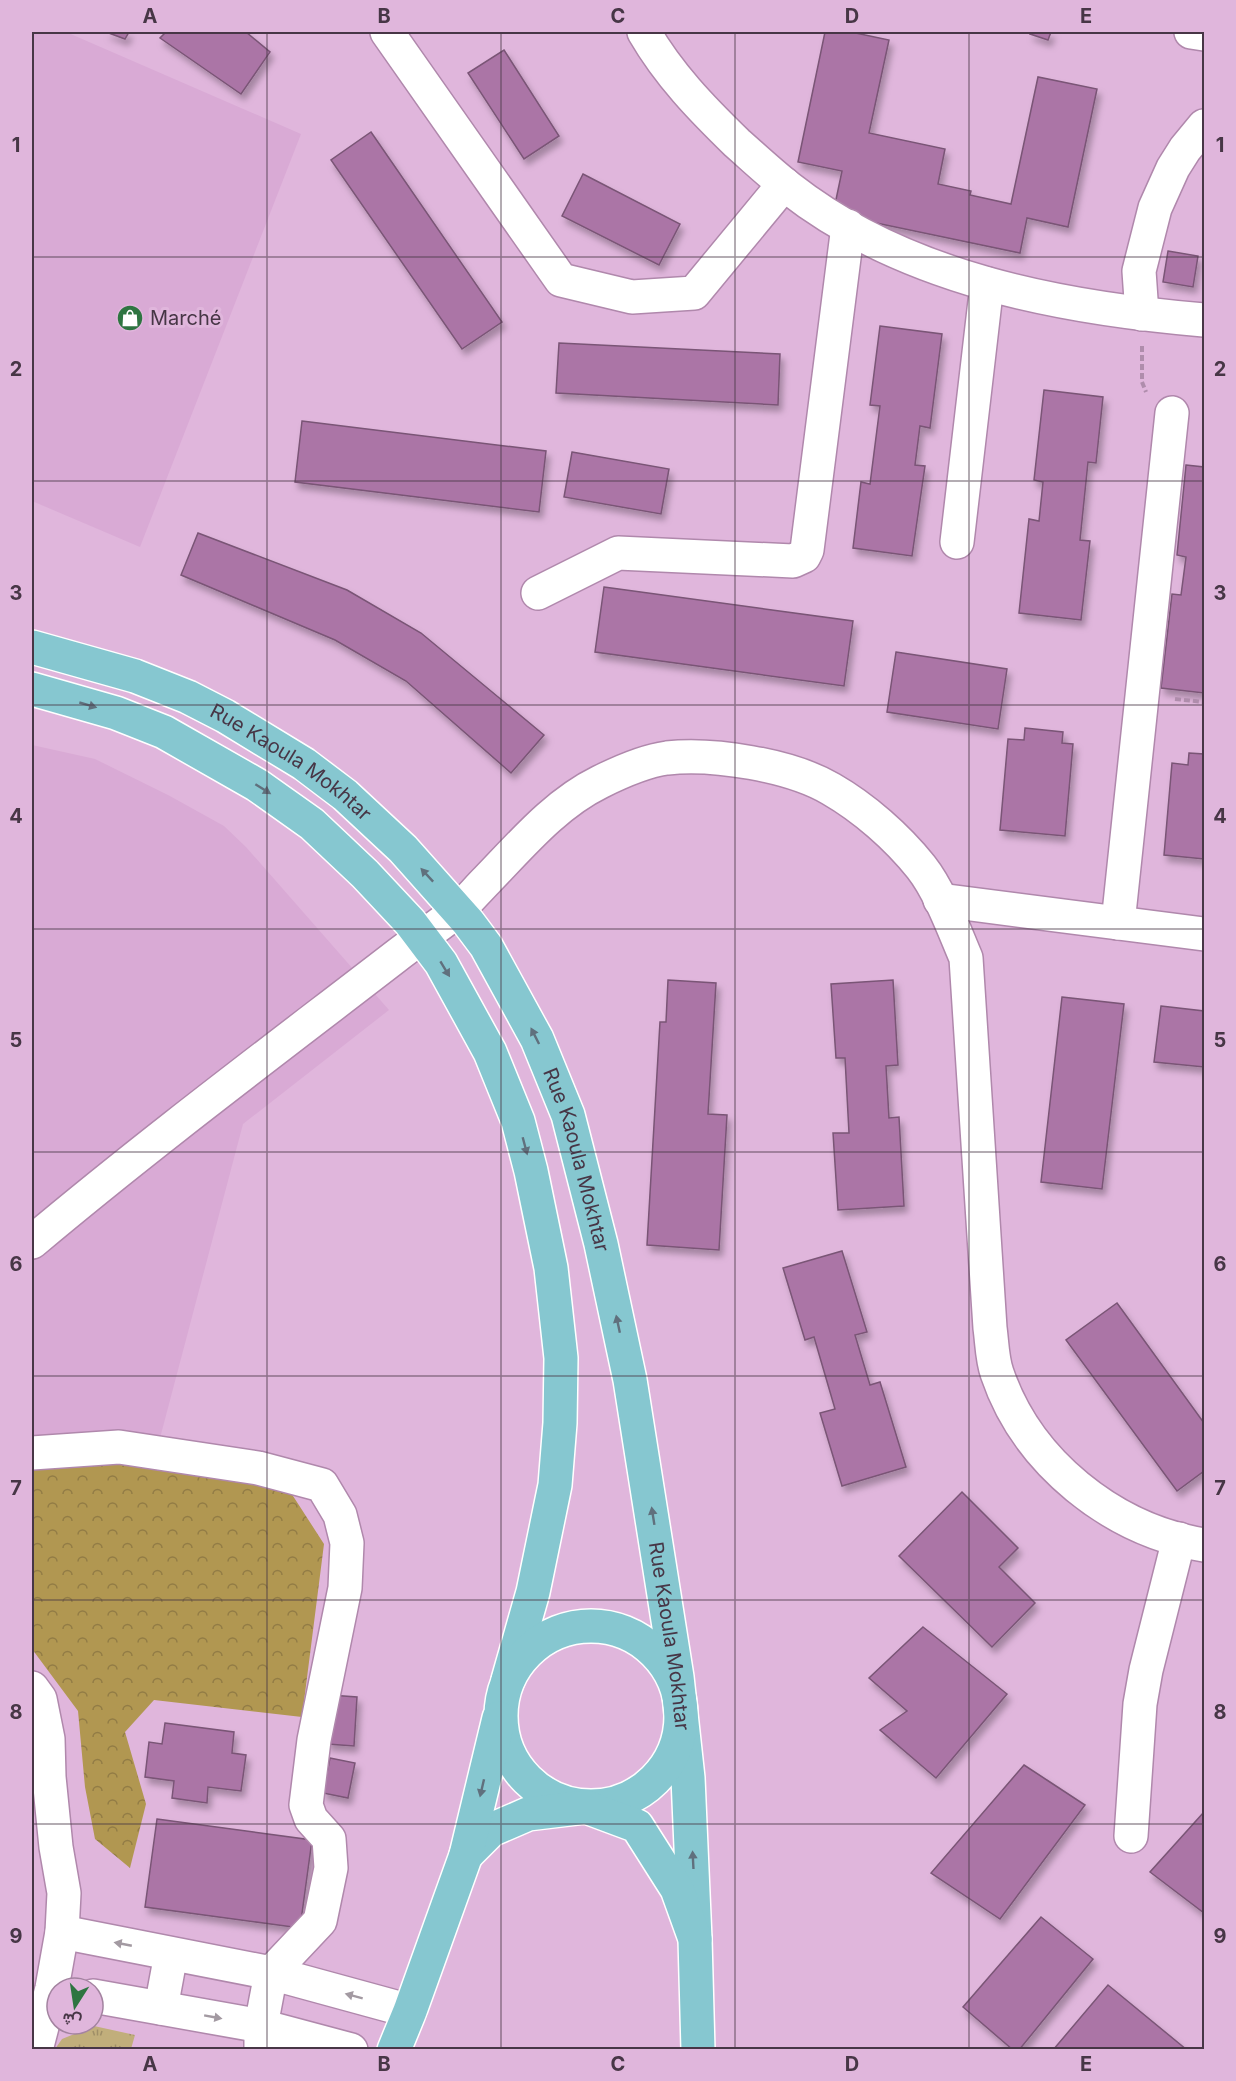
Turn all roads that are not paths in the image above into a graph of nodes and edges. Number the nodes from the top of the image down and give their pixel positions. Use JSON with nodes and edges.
{"nodes":[{"id":1,"x":387,"y":32,"type":"edge"},
{"id":2,"x":644,"y":32,"type":"edge"},
{"id":3,"x":1191,"y":32,"type":"edge"},
{"id":4,"x":1204,"y":34,"type":"edge"},
{"id":5,"x":1204,"y":126,"type":"edge"},
{"id":6,"x":784,"y":184,"type":"junction"},
{"id":7,"x":848,"y":226,"type":"junction"},
{"id":8,"x":987,"y":284,"type":"junction"},
{"id":9,"x":1142,"y":314,"type":"junction"},
{"id":10,"x":1204,"y":320,"type":"edge"},
{"id":11,"x":1172,"y":412,"type":"road end"},
{"id":12,"x":957,"y":542,"type":"dead end"},
{"id":13,"x":538,"y":593,"type":"dead end"},
{"id":14,"x":32,"y":647,"type":"edge"},
{"id":15,"x":32,"y":689,"type":"edge"},
{"id":16,"x":940,"y":900,"type":"junction"},
{"id":17,"x":458,"y":909,"type":"junction"},
{"id":18,"x":1118,"y":923,"type":"junction"},
{"id":19,"x":1204,"y":934,"type":"edge"},
{"id":20,"x":421,"y":937,"type":"junction"},
{"id":21,"x":32,"y":1242,"type":"edge"},
{"id":22,"x":32,"y":1453,"type":"edge"},
{"id":23,"x":1192,"y":1542,"type":"edge"},
{"id":24,"x":32,"y":1688,"type":"edge"},
{"id":25,"x":504,"y":1695,"type":"junction"},
{"id":26,"x":682,"y":1721,"type":"junction"},
{"id":27,"x":586,"y":1806,"type":"junction"},
{"id":28,"x":1131,"y":1836,"type":"dead end"},
{"id":29,"x":44,"y":1844,"type":"edge"},
{"id":30,"x":466,"y":1854,"type":"junction"},
{"id":31,"x":62,"y":1932,"type":"junction"},
{"id":32,"x":695,"y":1939,"type":"junction"},
{"id":33,"x":171,"y":1954,"type":"junction"},
{"id":34,"x":271,"y":1973,"type":"junction"},
{"id":35,"x":56,"y":1976,"type":"edge"},
{"id":36,"x":105,"y":1998,"type":"edge"},
{"id":37,"x":161,"y":2008,"type":"junction"},
{"id":38,"x":410,"y":2011,"type":"junction"},
{"id":39,"x":45,"y":2019,"type":"edge"},
{"id":40,"x":261,"y":2038,"type":"edge"},
{"id":41,"x":36,"y":2049,"type":"edge"},
{"id":42,"x":351,"y":2049,"type":"edge"},
{"id":43,"x":394,"y":2049,"type":"edge"},
{"id":44,"x":698,"y":2049,"type":"edge"}],
"edges":[{"from":1,"to":6,"type":"street"},
{"from":2,"to":6,"type":"street"},
{"from":3,"to":4,"type":"street"},
{"from":5,"to":9,"type":"street"},
{"from":6,"to":7,"type":"street"},
{"from":7,"to":8,"type":"street"},
{"from":7,"to":13,"type":"street"},
{"from":8,"to":9,"type":"street"},
{"from":8,"to":12,"type":"street"},
{"from":9,"to":10,"type":"street"},
{"from":11,"to":18,"type":"street"},
{"from":17,"to":14,"type":"main road","name":"Rue Kaoula Mokhtar","one_way":true},
{"from":15,"to":20,"type":"main road","name":"Rue Kaoula Mokhtar","one_way":true},
{"from":16,"to":17,"type":"street"},
{"from":16,"to":18,"type":"street"},
{"from":16,"to":23,"type":"street"},
{"from":17,"to":20,"type":"street"},
{"from":26,"to":17,"type":"main road","name":"Rue Kaoula Mokhtar","one_way":true},
{"from":18,"to":19,"type":"street"},
{"from":20,"to":21,"type":"street"},
{"from":20,"to":25,"type":"main road","name":"Rue Kaoula Mokhtar","one_way":true},
{"from":22,"to":34,"type":"street"},
{"from":23,"to":28,"type":"street"},
{"from":24,"to":29,"type":"street"},
{"from":25,"to":26,"type":"main road"},
{"from":25,"to":27,"type":"main road"},
{"from":25,"to":30,"type":"main road","name":"Rue Kaoula Mokhtar","one_way":true},
{"from":26,"to":27,"type":"main road"},
{"from":32,"to":26,"type":"main road","name":"Rue Kaoula Mokhtar","one_way":true},
{"from":27,"to":30,"type":"main road"},
{"from":27,"to":32,"type":"main road"},
{"from":29,"to":31,"type":"street"},
{"from":30,"to":38,"type":"main road","name":"Rue Kaoula Mokhtar"},
{"from":33,"to":31,"type":"street","one_way":true},
{"from":31,"to":35,"type":"street"},
{"from":32,"to":44,"type":"main road","name":"Rue Kaoula Mokhtar"},
{"from":33,"to":34,"type":"street"},
{"from":33,"to":37,"type":"street"},
{"from":38,"to":34,"type":"street","one_way":true},
{"from":34,"to":40,"type":"street"},
{"from":36,"to":37,"type":"street"},
{"from":37,"to":40,"type":"street","one_way":true},
{"from":38,"to":43,"type":"main road","name":"Rue Kaoula Mokhtar"},
{"from":39,"to":41,"type":"street"},
{"from":40,"to":42,"type":"street"}]}
